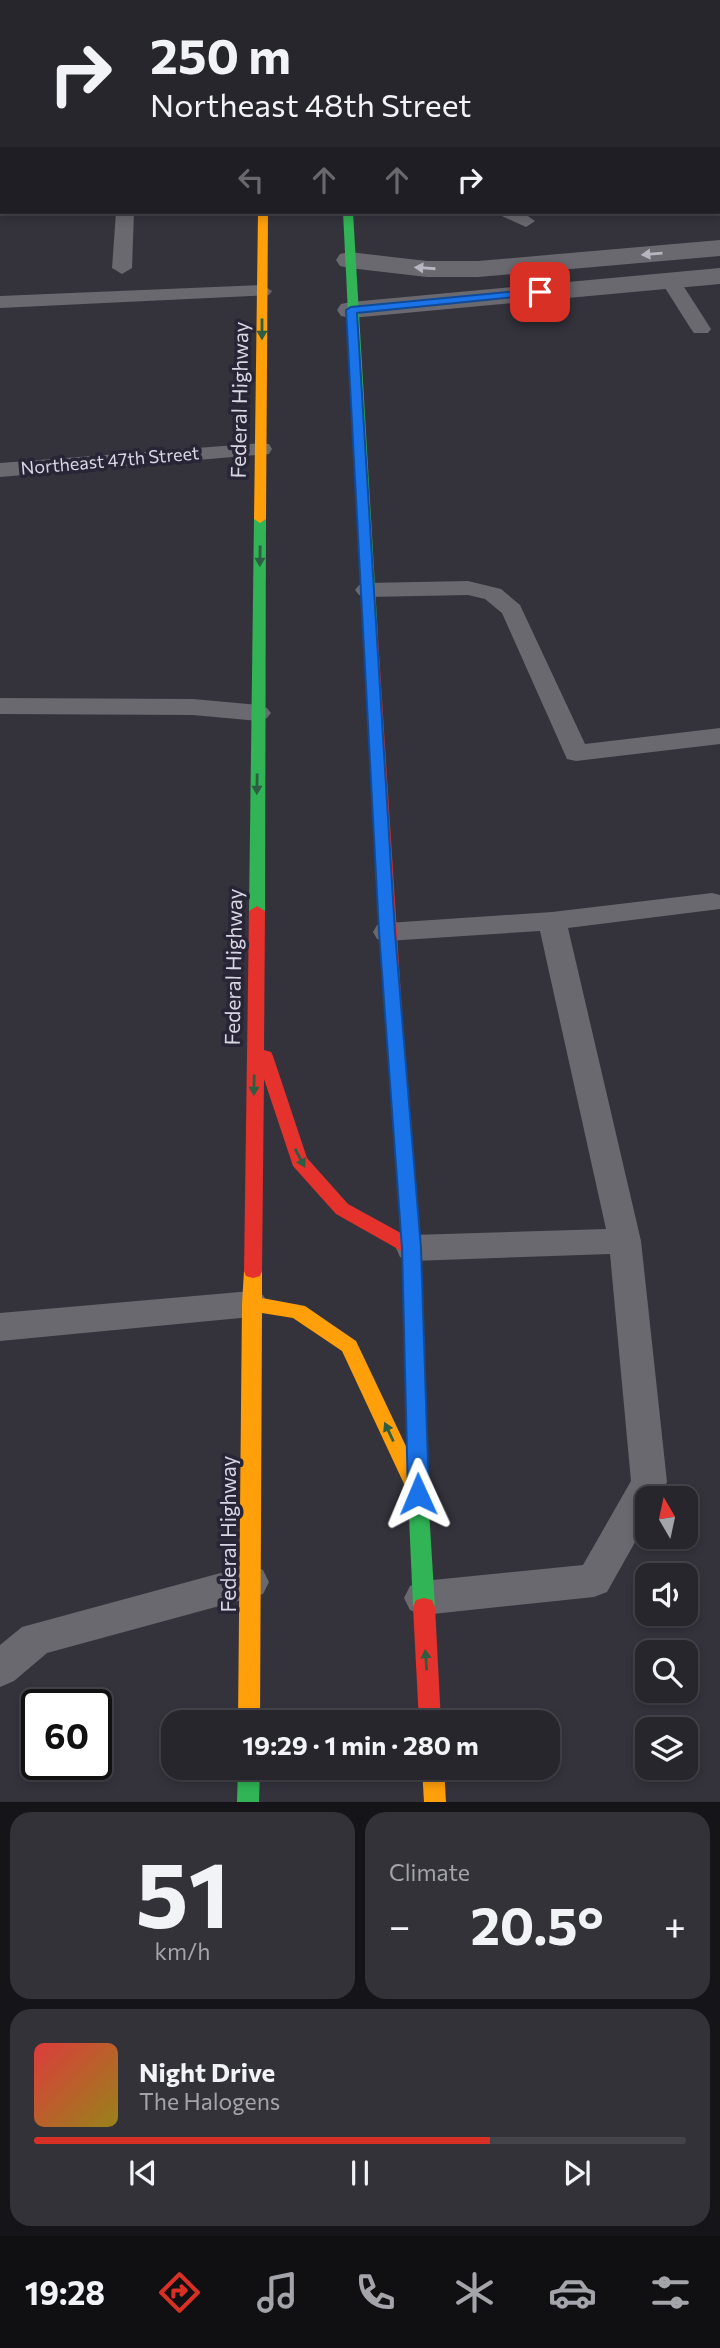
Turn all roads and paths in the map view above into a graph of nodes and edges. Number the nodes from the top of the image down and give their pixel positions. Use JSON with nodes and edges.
{"nodes":[{"id":1,"x":125,"y":214,"type":"edge"},
{"id":2,"x":264,"y":214,"type":"edge"},
{"id":3,"x":348,"y":214,"type":"edge"},
{"id":4,"x":512,"y":214,"type":"edge"},
{"id":5,"x":332,"y":219,"type":"dead end"},
{"id":6,"x":526,"y":221,"type":"dead end"},
{"id":7,"x":348,"y":233,"type":"junction"},
{"id":8,"x":720,"y":248,"type":"edge"},
{"id":9,"x":349,"y":260,"type":"junction"},
{"id":10,"x":122,"y":268,"type":"dead end"},
{"id":11,"x":720,"y":275,"type":"edge"},
{"id":12,"x":670,"y":280,"type":"junction"},
{"id":13,"x":262,"y":291,"type":"junction"},
{"id":14,"x":0,"y":302,"type":"edge"},
{"id":15,"x":351,"y":310,"type":"junction"},
{"id":16,"x":701,"y":329,"type":"dead end"},
{"id":17,"x":261,"y":449,"type":"junction"},
{"id":18,"x":0,"y":470,"type":"edge"},
{"id":19,"x":367,"y":590,"type":"junction"},
{"id":20,"x":0,"y":706,"type":"edge"},
{"id":21,"x":258,"y":713,"type":"junction"},
{"id":22,"x":720,"y":736,"type":"edge"},
{"id":23,"x":712,"y":902,"type":"dead end"},
{"id":24,"x":552,"y":921,"type":"junction"},
{"id":25,"x":387,"y":932,"type":"junction"},
{"id":26,"x":254,"y":1024,"type":"junction"},
{"id":27,"x":625,"y":1241,"type":"junction"},
{"id":28,"x":412,"y":1248,"type":"junction"},
{"id":29,"x":251,"y":1304,"type":"junction"},
{"id":30,"x":0,"y":1326,"type":"edge"},
{"id":31,"x":418,"y":1494,"type":"junction"},
{"id":32,"x":250,"y":1582,"type":"junction"},
{"id":33,"x":423,"y":1598,"type":"junction"},
{"id":34,"x":0,"y":1669,"type":"edge"},
{"id":35,"x":249,"y":1710,"type":"edge"},
{"id":36,"x":429,"y":1710,"type":"edge"},
{"id":37,"x":249,"y":1780,"type":"edge"},
{"id":38,"x":434,"y":1780,"type":"edge"},
{"id":39,"x":248,"y":1802,"type":"edge"},
{"id":40,"x":435,"y":1802,"type":"edge"}],
"edges":[{"from":1,"to":10,"type":"lane"},
{"from":2,"to":13,"type":"main road","name":"Federal Highway"},
{"from":3,"to":7,"type":"main road"},
{"from":4,"to":6,"type":"lane"},
{"from":5,"to":7,"type":"main road"},
{"from":7,"to":9,"type":"main road"},
{"from":8,"to":9,"type":"street","one_way":true},
{"from":9,"to":15,"type":"main road"},
{"from":11,"to":12,"type":"street"},
{"from":12,"to":15,"type":"street"},
{"from":12,"to":16,"type":"lane"},
{"from":13,"to":14,"type":"lane"},
{"from":13,"to":17,"type":"main road","name":"Federal Highway","one_way":true},
{"from":15,"to":19,"type":"main road"},
{"from":17,"to":18,"type":"lane","name":"Northeast 47th Street"},
{"from":17,"to":21,"type":"main road","name":"Federal Highway","one_way":true},
{"from":19,"to":22,"type":"lane"},
{"from":19,"to":25,"type":"main road"},
{"from":20,"to":21,"type":"lane"},
{"from":21,"to":26,"type":"main road","name":"Federal Highway","one_way":true},
{"from":23,"to":24,"type":"lane"},
{"from":24,"to":25,"type":"lane"},
{"from":24,"to":27,"type":"lane"},
{"from":25,"to":28,"type":"main road"},
{"from":26,"to":28,"type":"main road","one_way":true},
{"from":26,"to":29,"type":"main road","name":"Federal Highway","one_way":true},
{"from":27,"to":28,"type":"lane"},
{"from":27,"to":33,"type":"lane"},
{"from":28,"to":31,"type":"main road"},
{"from":29,"to":30,"type":"lane"},
{"from":31,"to":29,"type":"main road","one_way":true},
{"from":29,"to":32,"type":"main road","name":"Federal Highway"},
{"from":31,"to":33,"type":"main road"},
{"from":32,"to":34,"type":"lane"},
{"from":32,"to":35,"type":"main road","name":"Federal Highway"},
{"from":36,"to":33,"type":"main road","one_way":true},
{"from":37,"to":39,"type":"main road"},
{"from":38,"to":40,"type":"main road"}]}
